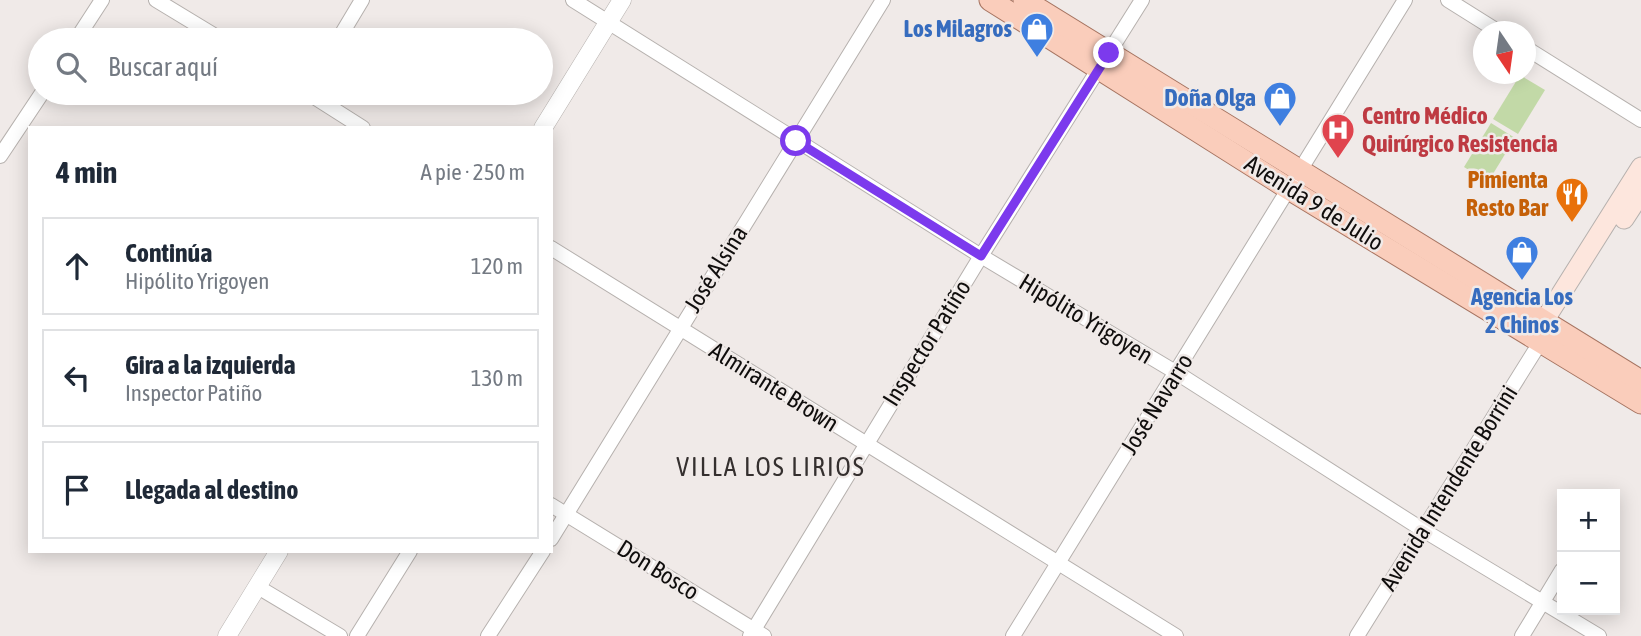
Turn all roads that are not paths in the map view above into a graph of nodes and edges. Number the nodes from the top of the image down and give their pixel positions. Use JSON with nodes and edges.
{"nodes":[{"id":1,"x":102,"y":0,"type":"edge"},
{"id":2,"x":156,"y":0,"type":"edge"},
{"id":3,"x":362,"y":0,"type":"edge"},
{"id":4,"x":573,"y":0,"type":"edge"},
{"id":5,"x":622,"y":0,"type":"edge"},
{"id":6,"x":883,"y":0,"type":"edge"},
{"id":7,"x":990,"y":0,"type":"edge"},
{"id":8,"x":1024,"y":0,"type":"edge"},
{"id":9,"x":1142,"y":0,"type":"edge"},
{"id":10,"x":1405,"y":0,"type":"edge"},
{"id":11,"x":1448,"y":0,"type":"edge"},
{"id":12,"x":1481,"y":21,"type":"edge"},
{"id":13,"x":609,"y":22,"type":"junction"},
{"id":14,"x":84,"y":28,"type":"edge"},
{"id":15,"x":202,"y":28,"type":"edge"},
{"id":16,"x":345,"y":28,"type":"edge"},
{"id":17,"x":1536,"y":55,"type":"edge"},
{"id":18,"x":1105,"y":61,"type":"junction"},
{"id":19,"x":33,"y":105,"type":"edge"},
{"id":20,"x":327,"y":105,"type":"edge"},
{"id":21,"x":1641,"y":120,"type":"edge"},
{"id":22,"x":360,"y":126,"type":"edge"},
{"id":23,"x":544,"y":126,"type":"edge"},
{"id":24,"x":796,"y":141,"type":"junction"},
{"id":25,"x":0,"y":156,"type":"edge"},
{"id":26,"x":1641,"y":167,"type":"edge"},
{"id":27,"x":1293,"y":180,"type":"junction"},
{"id":28,"x":1641,"y":193,"type":"edge"},
{"id":29,"x":553,"y":249,"type":"edge"},
{"id":30,"x":981,"y":256,"type":"junction"},
{"id":31,"x":678,"y":328,"type":"junction"},
{"id":32,"x":1547,"y":330,"type":"junction"},
{"id":33,"x":1177,"y":373,"type":"junction"},
{"id":34,"x":1641,"y":381,"type":"edge"},
{"id":35,"x":1641,"y":403,"type":"edge"},
{"id":36,"x":865,"y":444,"type":"junction"},
{"id":37,"x":553,"y":506,"type":"edge"},
{"id":38,"x":568,"y":513,"type":"junction"},
{"id":39,"x":1423,"y":530,"type":"junction"},
{"id":40,"x":553,"y":536,"type":"edge"},
{"id":41,"x":278,"y":553,"type":"edge"},
{"id":42,"x":409,"y":553,"type":"edge"},
{"id":43,"x":542,"y":553,"type":"edge"},
{"id":44,"x":1058,"y":563,"type":"junction"},
{"id":45,"x":1557,"y":578,"type":"edge"},
{"id":46,"x":258,"y":587,"type":"junction"},
{"id":47,"x":1542,"y":601,"type":"junction"},
{"id":48,"x":756,"y":634,"type":"edge"},
{"id":49,"x":227,"y":636,"type":"edge"},
{"id":50,"x":340,"y":636,"type":"edge"},
{"id":51,"x":357,"y":636,"type":"edge"},
{"id":52,"x":488,"y":636,"type":"edge"},
{"id":53,"x":1013,"y":636,"type":"edge"},
{"id":54,"x":1176,"y":636,"type":"edge"},
{"id":55,"x":1357,"y":636,"type":"edge"},
{"id":56,"x":1522,"y":636,"type":"edge"},
{"id":57,"x":1599,"y":636,"type":"edge"}],
"edges":[{"from":1,"to":14,"type":"street"},
{"from":2,"to":15,"type":"street"},
{"from":3,"to":16,"type":"street"},
{"from":4,"to":13,"type":"street","name":"Hipólito Yrigoyen"},
{"from":5,"to":13,"type":"street"},
{"from":6,"to":24,"type":"street","name":"José Alsina"},
{"from":7,"to":18,"type":"main road","name":"Avenida 9 de Julio"},
{"from":8,"to":18,"type":"main road","name":"Avenida 9 de Julio"},
{"from":9,"to":18,"type":"street","name":"Inspector Patiño"},
{"from":10,"to":27,"type":"street","name":"José Navarro"},
{"from":11,"to":12,"type":"street"},
{"from":13,"to":23,"type":"street"},
{"from":13,"to":24,"type":"street","name":"Hipólito Yrigoyen"},
{"from":17,"to":21,"type":"street"},
{"from":18,"to":27,"type":"main road","name":"Avenida 9 de Julio"},
{"from":18,"to":30,"type":"street","name":"Inspector Patiño"},
{"from":19,"to":25,"type":"street"},
{"from":20,"to":22,"type":"street"},
{"from":24,"to":30,"type":"street","name":"Hipólito Yrigoyen"},
{"from":24,"to":31,"type":"street","name":"José Alsina"},
{"from":26,"to":32,"type":"main road"},
{"from":27,"to":32,"type":"main road","name":"Avenida 9 de Julio"},
{"from":27,"to":33,"type":"street","name":"José Navarro"},
{"from":28,"to":32,"type":"main road"},
{"from":29,"to":31,"type":"street","name":"Almirante Brown"},
{"from":30,"to":33,"type":"street","name":"Hipólito Yrigoyen"},
{"from":30,"to":36,"type":"street","name":"Inspector Patiño"},
{"from":31,"to":36,"type":"street","name":"Almirante Brown"},
{"from":31,"to":38,"type":"street","name":"José Alsina"},
{"from":32,"to":34,"type":"main road","name":"Avenida 9 de Julio"},
{"from":32,"to":35,"type":"main road","name":"Avenida 9 de Julio"},
{"from":32,"to":39,"type":"street","name":"Avenida Intendente Borrini"},
{"from":33,"to":39,"type":"street","name":"Hipólito Yrigoyen"},
{"from":33,"to":44,"type":"street","name":"José Navarro"},
{"from":36,"to":44,"type":"street","name":"Almirante Brown"},
{"from":36,"to":48,"type":"street","name":"Inspector Patiño"},
{"from":37,"to":38,"type":"street","name":"Don Bosco"},
{"from":38,"to":40,"type":"street","name":"José Alsina"},
{"from":38,"to":48,"type":"street","name":"Don Bosco"},
{"from":39,"to":47,"type":"street","name":"Hipólito Yrigoyen"},
{"from":39,"to":55,"type":"street","name":"Avenida Intendente Borrini"},
{"from":41,"to":46,"type":"street"},
{"from":42,"to":51,"type":"street"},
{"from":43,"to":52,"type":"street"},
{"from":44,"to":53,"type":"street","name":"José Navarro"},
{"from":44,"to":54,"type":"street","name":"Almirante Brown"},
{"from":45,"to":47,"type":"street"},
{"from":46,"to":49,"type":"street"},
{"from":46,"to":50,"type":"street"},
{"from":47,"to":56,"type":"street"},
{"from":47,"to":57,"type":"street","name":"Hipólito Yrigoyen"}]}
